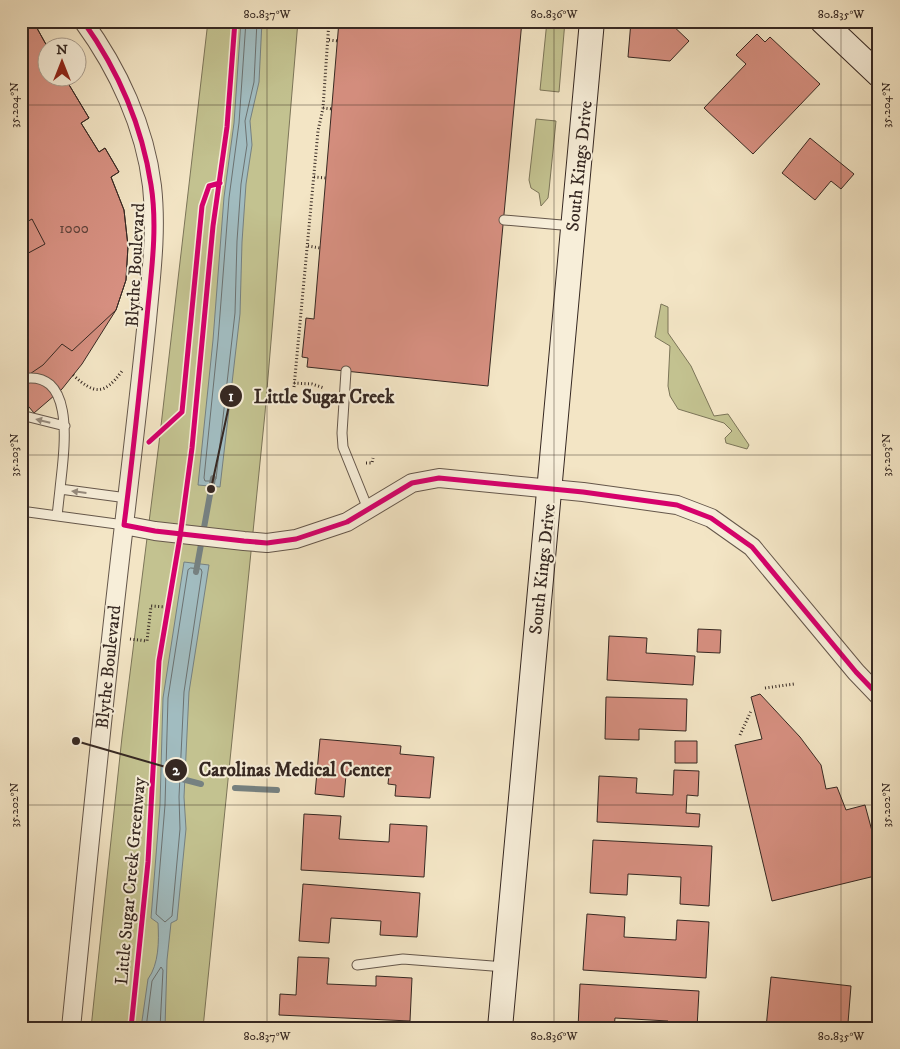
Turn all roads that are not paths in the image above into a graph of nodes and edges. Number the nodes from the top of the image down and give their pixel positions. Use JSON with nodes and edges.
{"nodes":[{"id":1,"x":84,"y":21,"type":"edge"},
{"id":2,"x":592,"y":21,"type":"edge"},
{"id":3,"x":822,"y":21,"type":"edge"},
{"id":4,"x":879,"y":75,"type":"edge"},
{"id":5,"x":504,"y":220,"type":"dead end"},
{"id":6,"x":574,"y":226,"type":"junction"},
{"id":7,"x":346,"y":371,"type":"dead end"},
{"id":8,"x":21,"y":378,"type":"edge"},
{"id":9,"x":21,"y":415,"type":"edge"},
{"id":10,"x":65,"y":426,"type":"junction"},
{"id":11,"x":60,"y":489,"type":"junction"},
{"id":12,"x":550,"y":489,"type":"junction"},
{"id":13,"x":127,"y":498,"type":"junction"},
{"id":14,"x":368,"y":509,"type":"junction"},
{"id":15,"x":21,"y":511,"type":"edge"},
{"id":16,"x":56,"y":516,"type":"junction"},
{"id":17,"x":124,"y":525,"type":"junction"},
{"id":18,"x":879,"y":696,"type":"edge"},
{"id":19,"x":357,"y":965,"type":"dead end"},
{"id":20,"x":505,"y":967,"type":"junction"},
{"id":21,"x":71,"y":1028,"type":"edge"},
{"id":22,"x":500,"y":1028,"type":"edge"}],
"edges":[{"from":1,"to":13,"type":"street","name":"Blythe Boulevard"},
{"from":2,"to":6,"type":"street","name":"South Kings Drive"},
{"from":3,"to":4,"type":"street"},
{"from":5,"to":6,"type":"lane"},
{"from":6,"to":12,"type":"street","name":"South Kings Drive"},
{"from":7,"to":14,"type":"lane"},
{"from":8,"to":10,"type":"lane"},
{"from":10,"to":9,"type":"lane","one_way":true},
{"from":10,"to":11,"type":"lane"},
{"from":13,"to":11,"type":"lane","one_way":true},
{"from":11,"to":16,"type":"lane"},
{"from":12,"to":14,"type":"street"},
{"from":12,"to":18,"type":"street"},
{"from":12,"to":20,"type":"street","name":"South Kings Drive"},
{"from":13,"to":17,"type":"street","name":"Blythe Boulevard"},
{"from":14,"to":17,"type":"street"},
{"from":15,"to":16,"type":"lane"},
{"from":16,"to":17,"type":"lane"},
{"from":17,"to":21,"type":"street","name":"Blythe Boulevard"},
{"from":19,"to":20,"type":"lane"},
{"from":20,"to":22,"type":"street","name":"South Kings Drive"}]}
